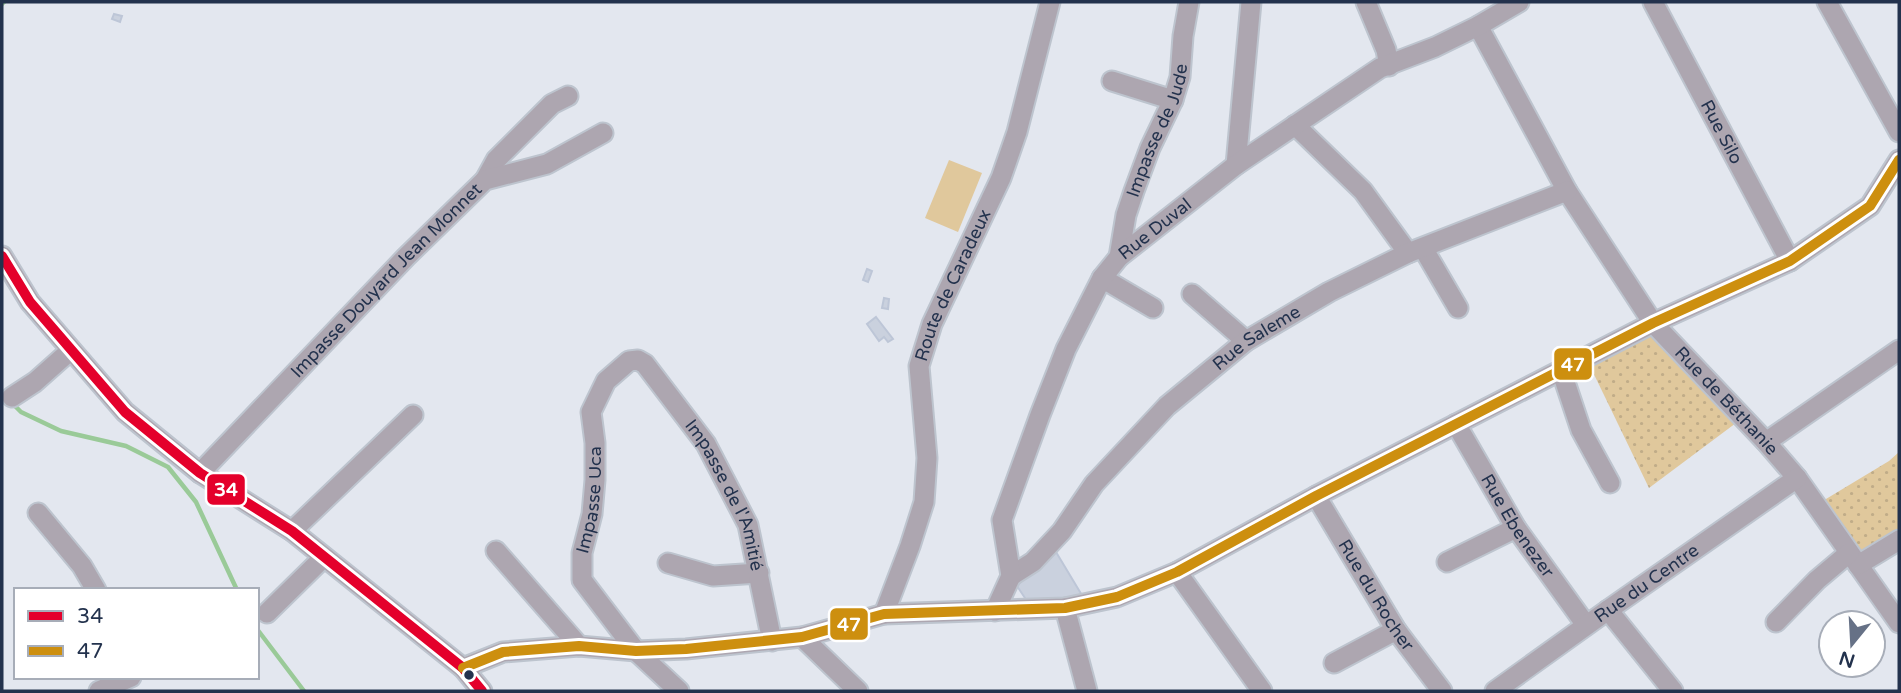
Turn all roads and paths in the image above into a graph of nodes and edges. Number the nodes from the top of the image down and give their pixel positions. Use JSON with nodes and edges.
{"nodes":[{"id":1,"x":1050,"y":2,"type":"edge"},
{"id":2,"x":1189,"y":2,"type":"edge"},
{"id":3,"x":1251,"y":2,"type":"edge"},
{"id":4,"x":1366,"y":2,"type":"edge"},
{"id":5,"x":1519,"y":2,"type":"edge"},
{"id":6,"x":1653,"y":2,"type":"edge"},
{"id":7,"x":1827,"y":2,"type":"edge"},
{"id":8,"x":1478,"y":26,"type":"junction"},
{"id":9,"x":1389,"y":66,"type":"junction"},
{"id":10,"x":1112,"y":81,"type":"dead end"},
{"id":11,"x":568,"y":96,"type":"dead end"},
{"id":12,"x":1173,"y":100,"type":"junction"},
{"id":13,"x":1295,"y":125,"type":"junction"},
{"id":14,"x":1899,"y":132,"type":"edge"},
{"id":15,"x":603,"y":133,"type":"dead end"},
{"id":16,"x":1899,"y":160,"type":"edge"},
{"id":17,"x":1236,"y":165,"type":"junction"},
{"id":18,"x":485,"y":180,"type":"junction"},
{"id":19,"x":1567,"y":191,"type":"junction"},
{"id":20,"x":1416,"y":250,"type":"junction"},
{"id":21,"x":2,"y":256,"type":"edge"},
{"id":22,"x":1119,"y":257,"type":"junction"},
{"id":23,"x":1790,"y":261,"type":"junction"},
{"id":24,"x":1102,"y":278,"type":"junction"},
{"id":25,"x":1192,"y":294,"type":"dead end"},
{"id":26,"x":1153,"y":308,"type":"dead end"},
{"id":27,"x":1458,"y":308,"type":"dead end"},
{"id":28,"x":1653,"y":323,"type":"junction"},
{"id":29,"x":1246,"y":341,"type":"junction"},
{"id":30,"x":72,"y":350,"type":"junction"},
{"id":31,"x":1899,"y":350,"type":"edge"},
{"id":32,"x":645,"y":364,"type":"joint"},
{"id":33,"x":1561,"y":370,"type":"junction"},
{"id":34,"x":12,"y":397,"type":"dead end"},
{"id":35,"x":413,"y":415,"type":"dead end"},
{"id":36,"x":1456,"y":424,"type":"junction"},
{"id":37,"x":1766,"y":442,"type":"junction"},
{"id":38,"x":200,"y":473,"type":"junction"},
{"id":39,"x":1797,"y":478,"type":"junction"},
{"id":40,"x":1610,"y":483,"type":"dead end"},
{"id":41,"x":1316,"y":496,"type":"junction"},
{"id":42,"x":38,"y":513,"type":"dead end"},
{"id":43,"x":1516,"y":528,"type":"junction"},
{"id":44,"x":292,"y":531,"type":"junction"},
{"id":45,"x":1899,"y":540,"type":"edge"},
{"id":46,"x":496,"y":551,"type":"dead end"},
{"id":47,"x":324,"y":556,"type":"junction"},
{"id":48,"x":1854,"y":559,"type":"junction"},
{"id":49,"x":1447,"y":562,"type":"dead end"},
{"id":50,"x":668,"y":563,"type":"dead end"},
{"id":51,"x":1177,"y":572,"type":"junction"},
{"id":52,"x":759,"y":573,"type":"junction"},
{"id":53,"x":1011,"y":576,"type":"junction"},
{"id":54,"x":95,"y":588,"type":"edge"},
{"id":55,"x":1065,"y":608,"type":"junction"},
{"id":56,"x":1608,"y":610,"type":"junction"},
{"id":57,"x":995,"y":611,"type":"junction"},
{"id":58,"x":267,"y":613,"type":"dead end"},
{"id":59,"x":884,"y":614,"type":"junction"},
{"id":60,"x":1776,"y":622,"type":"dead end"},
{"id":61,"x":1899,"y":623,"type":"edge"},
{"id":62,"x":1586,"y":625,"type":"junction"},
{"id":63,"x":1396,"y":630,"type":"junction"},
{"id":64,"x":802,"y":637,"type":"junction"},
{"id":65,"x":772,"y":641,"type":"junction"},
{"id":66,"x":579,"y":646,"type":"junction"},
{"id":67,"x":636,"y":651,"type":"junction"},
{"id":68,"x":1334,"y":663,"type":"dead end"},
{"id":69,"x":463,"y":668,"type":"junction"},
{"id":70,"x":126,"y":679,"type":"edge"},
{"id":71,"x":99,"y":691,"type":"edge"},
{"id":72,"x":482,"y":691,"type":"edge"},
{"id":73,"x":678,"y":691,"type":"edge"},
{"id":74,"x":858,"y":691,"type":"edge"},
{"id":75,"x":1087,"y":691,"type":"edge"},
{"id":76,"x":1262,"y":691,"type":"edge"},
{"id":77,"x":1442,"y":691,"type":"edge"},
{"id":78,"x":1495,"y":691,"type":"edge"},
{"id":79,"x":1673,"y":691,"type":"edge"}],
"edges":[{"from":1,"to":59,"type":"street","name":"Route de Caradeux"},
{"from":2,"to":12,"type":"street","name":"Impasse de Jude"},
{"from":3,"to":17,"type":"street"},
{"from":4,"to":9,"type":"street"},
{"from":5,"to":8,"type":"street","name":"Rue Duval"},
{"from":6,"to":23,"type":"street","name":"Rue Silo"},
{"from":7,"to":14,"type":"street"},
{"from":8,"to":9,"type":"street","name":"Rue Duval"},
{"from":8,"to":19,"type":"street","name":"Rue de Béthanie"},
{"from":9,"to":13,"type":"street","name":"Rue Duval"},
{"from":10,"to":12,"type":"street"},
{"from":11,"to":18,"type":"street"},
{"from":12,"to":22,"type":"street","name":"Impasse de Jude"},
{"from":13,"to":17,"type":"street","name":"Rue Duval"},
{"from":13,"to":20,"type":"street"},
{"from":15,"to":18,"type":"street","name":"Impasse Douyard Jean Monnet"},
{"from":16,"to":23,"type":"street"},
{"from":17,"to":22,"type":"street","name":"Rue Duval"},
{"from":18,"to":38,"type":"street","name":"Impasse Douyard Jean Monnet"},
{"from":19,"to":20,"type":"street","name":"Rue Saleme"},
{"from":19,"to":28,"type":"street","name":"Rue de Béthanie"},
{"from":20,"to":27,"type":"street"},
{"from":20,"to":29,"type":"street","name":"Rue Saleme"},
{"from":21,"to":30,"type":"street"},
{"from":22,"to":24,"type":"street","name":"Rue Duval"},
{"from":23,"to":28,"type":"street"},
{"from":24,"to":26,"type":"street"},
{"from":24,"to":53,"type":"street","name":"Rue Duval"},
{"from":25,"to":29,"type":"street"},
{"from":28,"to":33,"type":"street"},
{"from":28,"to":37,"type":"street","name":"Rue de Béthanie"},
{"from":29,"to":53,"type":"street","name":"Rue Saleme"},
{"from":30,"to":34,"type":"street"},
{"from":30,"to":38,"type":"street"},
{"from":31,"to":37,"type":"street"},
{"from":32,"to":52,"type":"street","name":"Impasse de l'Amitié"},
{"from":32,"to":67,"type":"street","name":"Impasse Uca"},
{"from":33,"to":36,"type":"street"},
{"from":33,"to":40,"type":"street"},
{"from":35,"to":44,"type":"street"},
{"from":36,"to":41,"type":"street"},
{"from":36,"to":43,"type":"street","name":"Rue Ebenezer"},
{"from":37,"to":39,"type":"street","name":"Rue de Béthanie"},
{"from":38,"to":44,"type":"street"},
{"from":39,"to":48,"type":"street","name":"Rue de Béthanie"},
{"from":39,"to":56,"type":"street","name":"Rue du Centre"},
{"from":41,"to":51,"type":"street"},
{"from":41,"to":63,"type":"street","name":"Rue du Rocher"},
{"from":42,"to":54,"type":"street"},
{"from":43,"to":49,"type":"street"},
{"from":43,"to":62,"type":"street","name":"Rue Ebenezer"},
{"from":44,"to":47,"type":"street"},
{"from":45,"to":48,"type":"street"},
{"from":46,"to":66,"type":"street"},
{"from":47,"to":58,"type":"street"},
{"from":47,"to":69,"type":"street"},
{"from":48,"to":60,"type":"street"},
{"from":48,"to":61,"type":"street","name":"Rue de Béthanie"},
{"from":50,"to":52,"type":"street"},
{"from":51,"to":55,"type":"street"},
{"from":51,"to":76,"type":"street"},
{"from":52,"to":65,"type":"street","name":"Impasse de l'Amitié"},
{"from":53,"to":57,"type":"street"},
{"from":55,"to":57,"type":"street"},
{"from":55,"to":75,"type":"street"},
{"from":56,"to":62,"type":"street","name":"Rue du Centre"},
{"from":56,"to":79,"type":"street"},
{"from":57,"to":59,"type":"street"},
{"from":59,"to":64,"type":"street"},
{"from":62,"to":78,"type":"street","name":"Rue du Centre"},
{"from":63,"to":68,"type":"street"},
{"from":63,"to":77,"type":"street","name":"Rue du Rocher"},
{"from":64,"to":65,"type":"street"},
{"from":64,"to":74,"type":"street"},
{"from":65,"to":67,"type":"street"},
{"from":66,"to":67,"type":"street"},
{"from":66,"to":69,"type":"street"},
{"from":67,"to":73,"type":"street"},
{"from":69,"to":72,"type":"street"},
{"from":70,"to":71,"type":"street"}]}
